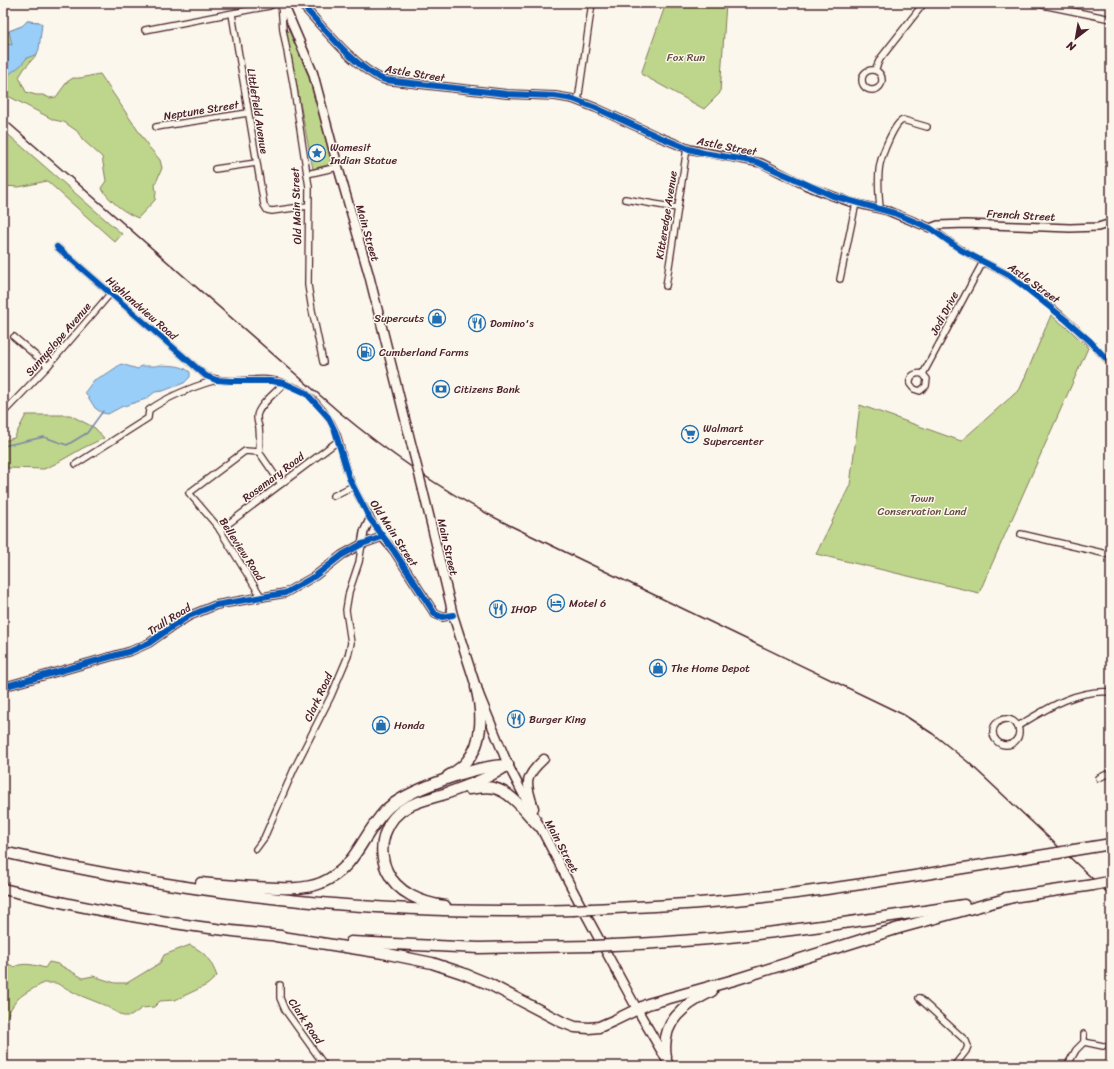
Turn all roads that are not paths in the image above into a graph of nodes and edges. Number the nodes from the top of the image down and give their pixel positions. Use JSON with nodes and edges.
{"nodes":[{"id":1,"x":276,"y":3,"type":"edge"},
{"id":2,"x":282,"y":3,"type":"edge"},
{"id":3,"x":297,"y":3,"type":"edge"},
{"id":4,"x":592,"y":3,"type":"edge"},
{"id":5,"x":924,"y":3,"type":"edge"},
{"id":6,"x":1033,"y":3,"type":"edge"},
{"id":7,"x":232,"y":14,"type":"junction"},
{"id":8,"x":1111,"y":19,"type":"edge"},
{"id":9,"x":145,"y":30,"type":"dead end"},
{"id":10,"x":875,"y":70,"type":"dead end"},
{"id":11,"x":578,"y":101,"type":"junction"},
{"id":12,"x":248,"y":113,"type":"junction"},
{"id":13,"x":156,"y":127,"type":"dead end"},
{"id":14,"x":927,"y":127,"type":"dead end"},
{"id":15,"x":687,"y":148,"type":"junction"},
{"id":16,"x":256,"y":163,"type":"junction"},
{"id":17,"x":338,"y":167,"type":"junction"},
{"id":18,"x":215,"y":169,"type":"dead end"},
{"id":19,"x":307,"y":174,"type":"junction"},
{"id":20,"x":625,"y":199,"type":"dead end"},
{"id":21,"x":856,"y":204,"type":"junction"},
{"id":22,"x":308,"y":206,"type":"junction"},
{"id":23,"x":677,"y":208,"type":"junction"},
{"id":24,"x":880,"y":209,"type":"junction"},
{"id":25,"x":1111,"y":223,"type":"edge"},
{"id":26,"x":930,"y":228,"type":"junction"},
{"id":27,"x":57,"y":247,"type":"dead end"},
{"id":28,"x":983,"y":262,"type":"junction"},
{"id":29,"x":840,"y":280,"type":"dead end"},
{"id":30,"x":666,"y":286,"type":"dead end"},
{"id":31,"x":110,"y":294,"type":"junction"},
{"id":32,"x":14,"y":337,"type":"dead end"},
{"id":33,"x":323,"y":362,"type":"dead end"},
{"id":34,"x":1111,"y":364,"type":"edge"},
{"id":35,"x":48,"y":366,"type":"junction"},
{"id":36,"x":923,"y":374,"type":"dead end"},
{"id":37,"x":216,"y":380,"type":"junction"},
{"id":38,"x":284,"y":383,"type":"junction"},
{"id":39,"x":3,"y":413,"type":"edge"},
{"id":40,"x":338,"y":441,"type":"junction"},
{"id":41,"x":259,"y":452,"type":"junction"},
{"id":42,"x":76,"y":464,"type":"dead end"},
{"id":43,"x":281,"y":484,"type":"junction"},
{"id":44,"x":353,"y":486,"type":"junction"},
{"id":45,"x":333,"y":496,"type":"dead end"},
{"id":46,"x":370,"y":519,"type":"junction"},
{"id":47,"x":220,"y":530,"type":"junction"},
{"id":48,"x":1021,"y":534,"type":"dead end"},
{"id":49,"x":382,"y":537,"type":"junction"},
{"id":50,"x":362,"y":544,"type":"junction"},
{"id":51,"x":1111,"y":555,"type":"edge"},
{"id":52,"x":262,"y":598,"type":"junction"},
{"id":53,"x":453,"y":615,"type":"junction"},
{"id":54,"x":3,"y":687,"type":"edge"},
{"id":55,"x":476,"y":687,"type":"junction"},
{"id":56,"x":1111,"y":692,"type":"edge"},
{"id":57,"x":1018,"y":726,"type":"junction"},
{"id":58,"x":544,"y":758,"type":"dead end"},
{"id":59,"x":508,"y":766,"type":"junction"},
{"id":60,"x":1111,"y":772,"type":"edge"},
{"id":61,"x":1099,"y":778,"type":"dead end"},
{"id":62,"x":435,"y":783,"type":"junction"},
{"id":63,"x":451,"y":792,"type":"junction"},
{"id":64,"x":539,"y":826,"type":"junction"},
{"id":65,"x":1111,"y":844,"type":"edge"},
{"id":66,"x":256,"y":849,"type":"dead end"},
{"id":67,"x":3,"y":852,"type":"edge"},
{"id":68,"x":92,"y":872,"type":"junction"},
{"id":69,"x":1109,"y":882,"type":"edge"},
{"id":70,"x":3,"y":889,"type":"edge"},
{"id":71,"x":1013,"y":897,"type":"junction"},
{"id":72,"x":487,"y":912,"type":"junction"},
{"id":73,"x":276,"y":936,"type":"junction"},
{"id":74,"x":734,"y":980,"type":"junction"},
{"id":75,"x":280,"y":985,"type":"dead end"},
{"id":76,"x":919,"y":998,"type":"dead end"},
{"id":77,"x":637,"y":1009,"type":"junction"},
{"id":78,"x":1084,"y":1034,"type":"dead end"},
{"id":79,"x":1084,"y":1042,"type":"junction"},
{"id":80,"x":1103,"y":1046,"type":"dead end"},
{"id":81,"x":668,"y":1062,"type":"edge"},
{"id":82,"x":325,"y":1066,"type":"edge"},
{"id":83,"x":954,"y":1066,"type":"edge"},
{"id":84,"x":1067,"y":1066,"type":"edge"}],
"edges":[{"from":1,"to":7,"type":"street"},
{"from":2,"to":17,"type":"main road","name":"Main Street"},
{"from":2,"to":19,"type":"street","name":"Old Main Street"},
{"from":3,"to":11,"type":"street","name":"Astle Street"},
{"from":4,"to":11,"type":"street"},
{"from":5,"to":10,"type":"street"},
{"from":6,"to":8,"type":"street"},
{"from":7,"to":9,"type":"street"},
{"from":7,"to":12,"type":"street","name":"Littlefield Avenue"},
{"from":11,"to":15,"type":"street","name":"Astle Street"},
{"from":12,"to":13,"type":"street","name":"Neptune Street"},
{"from":12,"to":16,"type":"street","name":"Littlefield Avenue"},
{"from":14,"to":24,"type":"street"},
{"from":15,"to":21,"type":"street","name":"Astle Street"},
{"from":15,"to":23,"type":"street","name":"Kitteredge Avenue"},
{"from":16,"to":18,"type":"street"},
{"from":16,"to":22,"type":"street","name":"Littlefield Avenue"},
{"from":17,"to":19,"type":"street"},
{"from":17,"to":53,"type":"main road","name":"Main Street","bridge":true},
{"from":19,"to":22,"type":"street","name":"Old Main Street"},
{"from":20,"to":23,"type":"street"},
{"from":21,"to":24,"type":"street","name":"Astle Street"},
{"from":21,"to":29,"type":"street"},
{"from":22,"to":33,"type":"street","name":"Old Main Street"},
{"from":23,"to":30,"type":"street","name":"Kitteredge Avenue"},
{"from":24,"to":26,"type":"street","name":"Astle Street"},
{"from":25,"to":26,"type":"street","name":"French Street"},
{"from":26,"to":28,"type":"street","name":"Astle Street"},
{"from":27,"to":31,"type":"street","name":"Highlandview Road"},
{"from":28,"to":34,"type":"street","name":"Astle Street"},
{"from":28,"to":36,"type":"street","name":"Jodi Drive"},
{"from":31,"to":35,"type":"street","name":"Sunnyslope Avenue"},
{"from":31,"to":37,"type":"street","name":"Highlandview Road"},
{"from":32,"to":35,"type":"street"},
{"from":35,"to":39,"type":"street","name":"Sunnyslope Avenue"},
{"from":37,"to":38,"type":"street","name":"Old Main Street"},
{"from":37,"to":42,"type":"street"},
{"from":38,"to":40,"type":"street","name":"Old Main Street"},
{"from":38,"to":41,"type":"street"},
{"from":40,"to":43,"type":"street","name":"Rosemary Road"},
{"from":40,"to":44,"type":"street","name":"Old Main Street"},
{"from":41,"to":43,"type":"street"},
{"from":41,"to":47,"type":"street","name":"Belleview Road"},
{"from":43,"to":47,"type":"street","name":"Rosemary Road"},
{"from":44,"to":45,"type":"street"},
{"from":44,"to":46,"type":"street","name":"Old Main Street"},
{"from":46,"to":49,"type":"street","name":"Old Main Street"},
{"from":46,"to":50,"type":"street"},
{"from":47,"to":52,"type":"street","name":"Belleview Road"},
{"from":48,"to":51,"type":"street"},
{"from":49,"to":50,"type":"street","name":"Trull Road"},
{"from":49,"to":53,"type":"street","name":"Old Main Street"},
{"from":50,"to":52,"type":"street","name":"Trull Road"},
{"from":50,"to":66,"type":"street","name":"Clark Road"},
{"from":52,"to":54,"type":"street","name":"Trull Road"},
{"from":53,"to":55,"type":"main road","name":"Main Street"},
{"from":55,"to":59,"type":"main road","name":"Main Street"},
{"from":55,"to":62,"type":"highway"},
{"from":56,"to":57,"type":"street"},
{"from":57,"to":57,"type":"street"},
{"from":58,"to":64,"type":"main road"},
{"from":59,"to":62,"type":"highway"},
{"from":59,"to":63,"type":"highway"},
{"from":59,"to":64,"type":"main road","name":"Main Street"},
{"from":60,"to":61,"type":"street"},
{"from":62,"to":68,"type":"highway"},
{"from":63,"to":64,"type":"highway"},
{"from":63,"to":72,"type":"highway"},
{"from":64,"to":77,"type":"main road","name":"Main Street"},
{"from":65,"to":72,"type":"highway","bridge":true},
{"from":67,"to":68,"type":"highway"},
{"from":68,"to":72,"type":"highway"},
{"from":69,"to":71,"type":"highway","bridge":true},
{"from":70,"to":73,"type":"highway"},
{"from":71,"to":73,"type":"highway","bridge":true},
{"from":71,"to":74,"type":"highway"},
{"from":73,"to":77,"type":"highway"},
{"from":74,"to":77,"type":"highway"},
{"from":74,"to":81,"type":"highway"},
{"from":75,"to":82,"type":"street","name":"Clark Road"},
{"from":76,"to":83,"type":"street"},
{"from":77,"to":81,"type":"main road","name":"Main Street"},
{"from":78,"to":79,"type":"street"},
{"from":79,"to":80,"type":"street"},
{"from":79,"to":84,"type":"street"}]}
